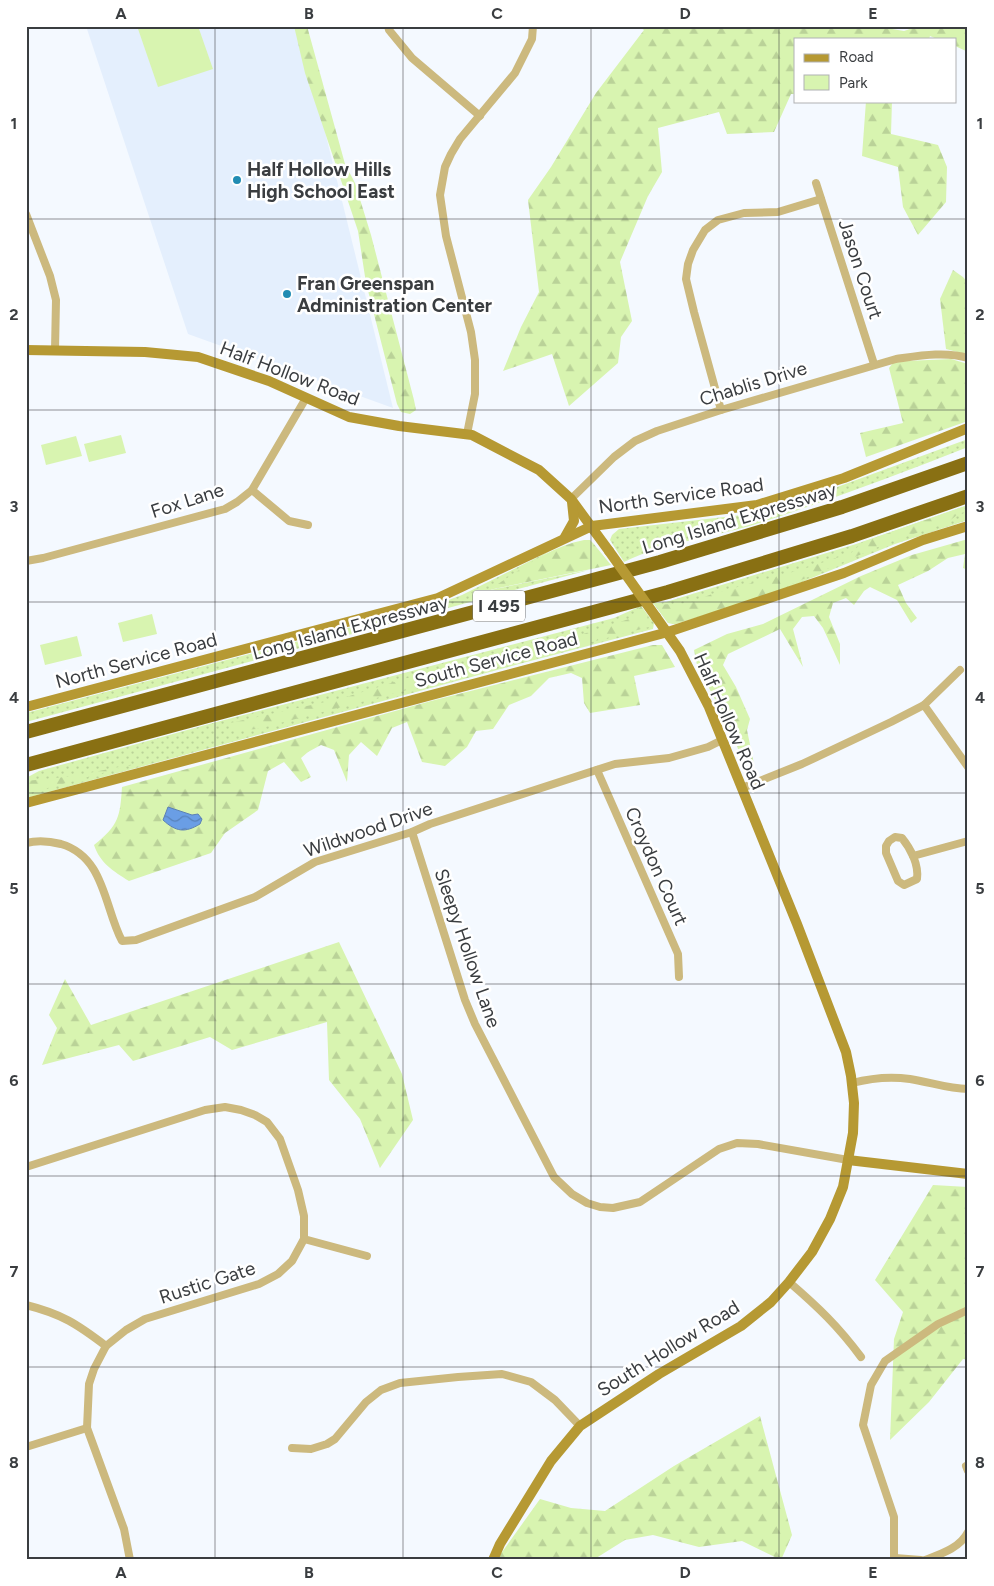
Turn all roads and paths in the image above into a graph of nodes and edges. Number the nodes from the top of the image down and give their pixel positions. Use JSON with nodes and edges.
{"nodes":[{"id":1,"x":388,"y":26,"type":"edge"},
{"id":2,"x":534,"y":26,"type":"edge"},
{"id":3,"x":480,"y":116,"type":"junction"},
{"id":4,"x":816,"y":183,"type":"dead end"},
{"id":5,"x":821,"y":199,"type":"junction"},
{"id":6,"x":26,"y":214,"type":"edge"},
{"id":7,"x":26,"y":350,"type":"edge"},
{"id":8,"x":56,"y":350,"type":"junction"},
{"id":9,"x":968,"y":358,"type":"edge"},
{"id":10,"x":874,"y":364,"type":"junction"},
{"id":11,"x":306,"y":398,"type":"junction"},
{"id":12,"x":722,"y":410,"type":"junction"},
{"id":13,"x":968,"y":428,"type":"edge"},
{"id":14,"x":467,"y":434,"type":"junction"},
{"id":15,"x":968,"y":463,"type":"edge"},
{"id":16,"x":252,"y":490,"type":"junction"},
{"id":17,"x":968,"y":496,"type":"edge"},
{"id":18,"x":571,"y":499,"type":"junction"},
{"id":19,"x":308,"y":525,"type":"dead end"},
{"id":20,"x":592,"y":526,"type":"junction"},
{"id":21,"x":968,"y":526,"type":"edge"},
{"id":22,"x":564,"y":538,"type":"junction"},
{"id":23,"x":26,"y":560,"type":"edge"},
{"id":24,"x":668,"y":632,"type":"junction"},
{"id":25,"x":960,"y":670,"type":"dead end"},
{"id":26,"x":924,"y":705,"type":"junction"},
{"id":27,"x":26,"y":708,"type":"edge"},
{"id":28,"x":26,"y":732,"type":"edge"},
{"id":29,"x":722,"y":740,"type":"junction"},
{"id":30,"x":26,"y":765,"type":"edge"},
{"id":31,"x":968,"y":767,"type":"edge"},
{"id":32,"x":597,"y":770,"type":"junction"},
{"id":33,"x":742,"y":788,"type":"junction"},
{"id":34,"x":26,"y":803,"type":"edge"},
{"id":35,"x":412,"y":832,"type":"junction"},
{"id":36,"x":968,"y":841,"type":"edge"},
{"id":37,"x":26,"y":843,"type":"edge"},
{"id":38,"x":913,"y":856,"type":"junction"},
{"id":39,"x":679,"y":977,"type":"dead end"},
{"id":40,"x":852,"y":1083,"type":"junction"},
{"id":41,"x":968,"y":1089,"type":"edge"},
{"id":42,"x":848,"y":1160,"type":"junction"},
{"id":43,"x":26,"y":1167,"type":"edge"},
{"id":44,"x":968,"y":1174,"type":"edge"},
{"id":45,"x":304,"y":1239,"type":"junction"},
{"id":46,"x":367,"y":1256,"type":"dead end"},
{"id":47,"x":790,"y":1282,"type":"junction"},
{"id":48,"x":26,"y":1304,"type":"edge"},
{"id":49,"x":968,"y":1310,"type":"edge"},
{"id":50,"x":106,"y":1346,"type":"junction"},
{"id":51,"x":861,"y":1357,"type":"dead end"},
{"id":52,"x":580,"y":1426,"type":"junction"},
{"id":53,"x":87,"y":1428,"type":"junction"},
{"id":54,"x":26,"y":1447,"type":"edge"},
{"id":55,"x":292,"y":1448,"type":"dead end"},
{"id":56,"x":968,"y":1532,"type":"edge"},
{"id":57,"x":895,"y":1559,"type":"edge"},
{"id":58,"x":130,"y":1560,"type":"edge"},
{"id":59,"x":493,"y":1560,"type":"edge"},
{"id":60,"x":923,"y":1560,"type":"edge"}],
"edges":[{"from":1,"to":3,"type":"street"},
{"from":2,"to":3,"type":"street"},
{"from":3,"to":14,"type":"street"},
{"from":4,"to":5,"type":"street","name":"Jason Court"},
{"from":5,"to":10,"type":"street","name":"Jason Court"},
{"from":5,"to":12,"type":"street"},
{"from":6,"to":8,"type":"street"},
{"from":7,"to":8,"type":"street","name":"Half Hollow Road"},
{"from":8,"to":11,"type":"street","name":"Half Hollow Road"},
{"from":9,"to":10,"type":"street","name":"Chablis Drive"},
{"from":10,"to":12,"type":"street","name":"Chablis Drive"},
{"from":11,"to":14,"type":"street","name":"Half Hollow Road"},
{"from":11,"to":16,"type":"street","name":"Fox Lane"},
{"from":12,"to":18,"type":"street","name":"Chablis Drive"},
{"from":13,"to":20,"type":"street","name":"North Service Road"},
{"from":14,"to":18,"type":"street","name":"Half Hollow Road"},
{"from":15,"to":28,"type":"highway","name":"Long Island Expressway","number":"I 495"},
{"from":16,"to":19,"type":"street"},
{"from":16,"to":23,"type":"street","name":"Fox Lane"},
{"from":17,"to":30,"type":"highway","number":"I 495"},
{"from":18,"to":20,"type":"street","name":"Half Hollow Road"},
{"from":18,"to":22,"type":"street"},
{"from":20,"to":22,"type":"street","name":"North Service Road"},
{"from":20,"to":24,"type":"street","name":"Half Hollow Road","bridge":true},
{"from":21,"to":24,"type":"street","name":"South Service Road"},
{"from":22,"to":27,"type":"street","name":"North Service Road"},
{"from":24,"to":29,"type":"street","name":"Half Hollow Road"},
{"from":24,"to":34,"type":"street","name":"South Service Road"},
{"from":25,"to":26,"type":"street"},
{"from":26,"to":31,"type":"street"},
{"from":26,"to":33,"type":"street"},
{"from":29,"to":32,"type":"street","name":"Wildwood Drive"},
{"from":29,"to":33,"type":"street","name":"Half Hollow Road"},
{"from":32,"to":35,"type":"street","name":"Wildwood Drive"},
{"from":32,"to":39,"type":"street","name":"Croydon Court"},
{"from":33,"to":40,"type":"street","name":"Half Hollow Road"},
{"from":35,"to":37,"type":"street","name":"Wildwood Drive"},
{"from":35,"to":42,"type":"street","name":"Sleepy Hollow Lane"},
{"from":36,"to":38,"type":"street"},
{"from":38,"to":38,"type":"street"},
{"from":40,"to":41,"type":"street"},
{"from":40,"to":42,"type":"street","name":"Half Hollow Road"},
{"from":42,"to":44,"type":"street"},
{"from":42,"to":47,"type":"street","name":"South Hollow Road"},
{"from":43,"to":45,"type":"street"},
{"from":45,"to":46,"type":"street"},
{"from":45,"to":50,"type":"street","name":"Rustic Gate"},
{"from":47,"to":51,"type":"street"},
{"from":47,"to":52,"type":"street","name":"South Hollow Road"},
{"from":48,"to":50,"type":"street"},
{"from":49,"to":57,"type":"street"},
{"from":50,"to":53,"type":"street","name":"Rustic Gate"},
{"from":52,"to":55,"type":"street"},
{"from":52,"to":59,"type":"street","name":"South Hollow Road"},
{"from":53,"to":54,"type":"street"},
{"from":53,"to":58,"type":"street","name":"Rustic Gate"},
{"from":56,"to":60,"type":"street"},
{"from":57,"to":60,"type":"street"}]}
